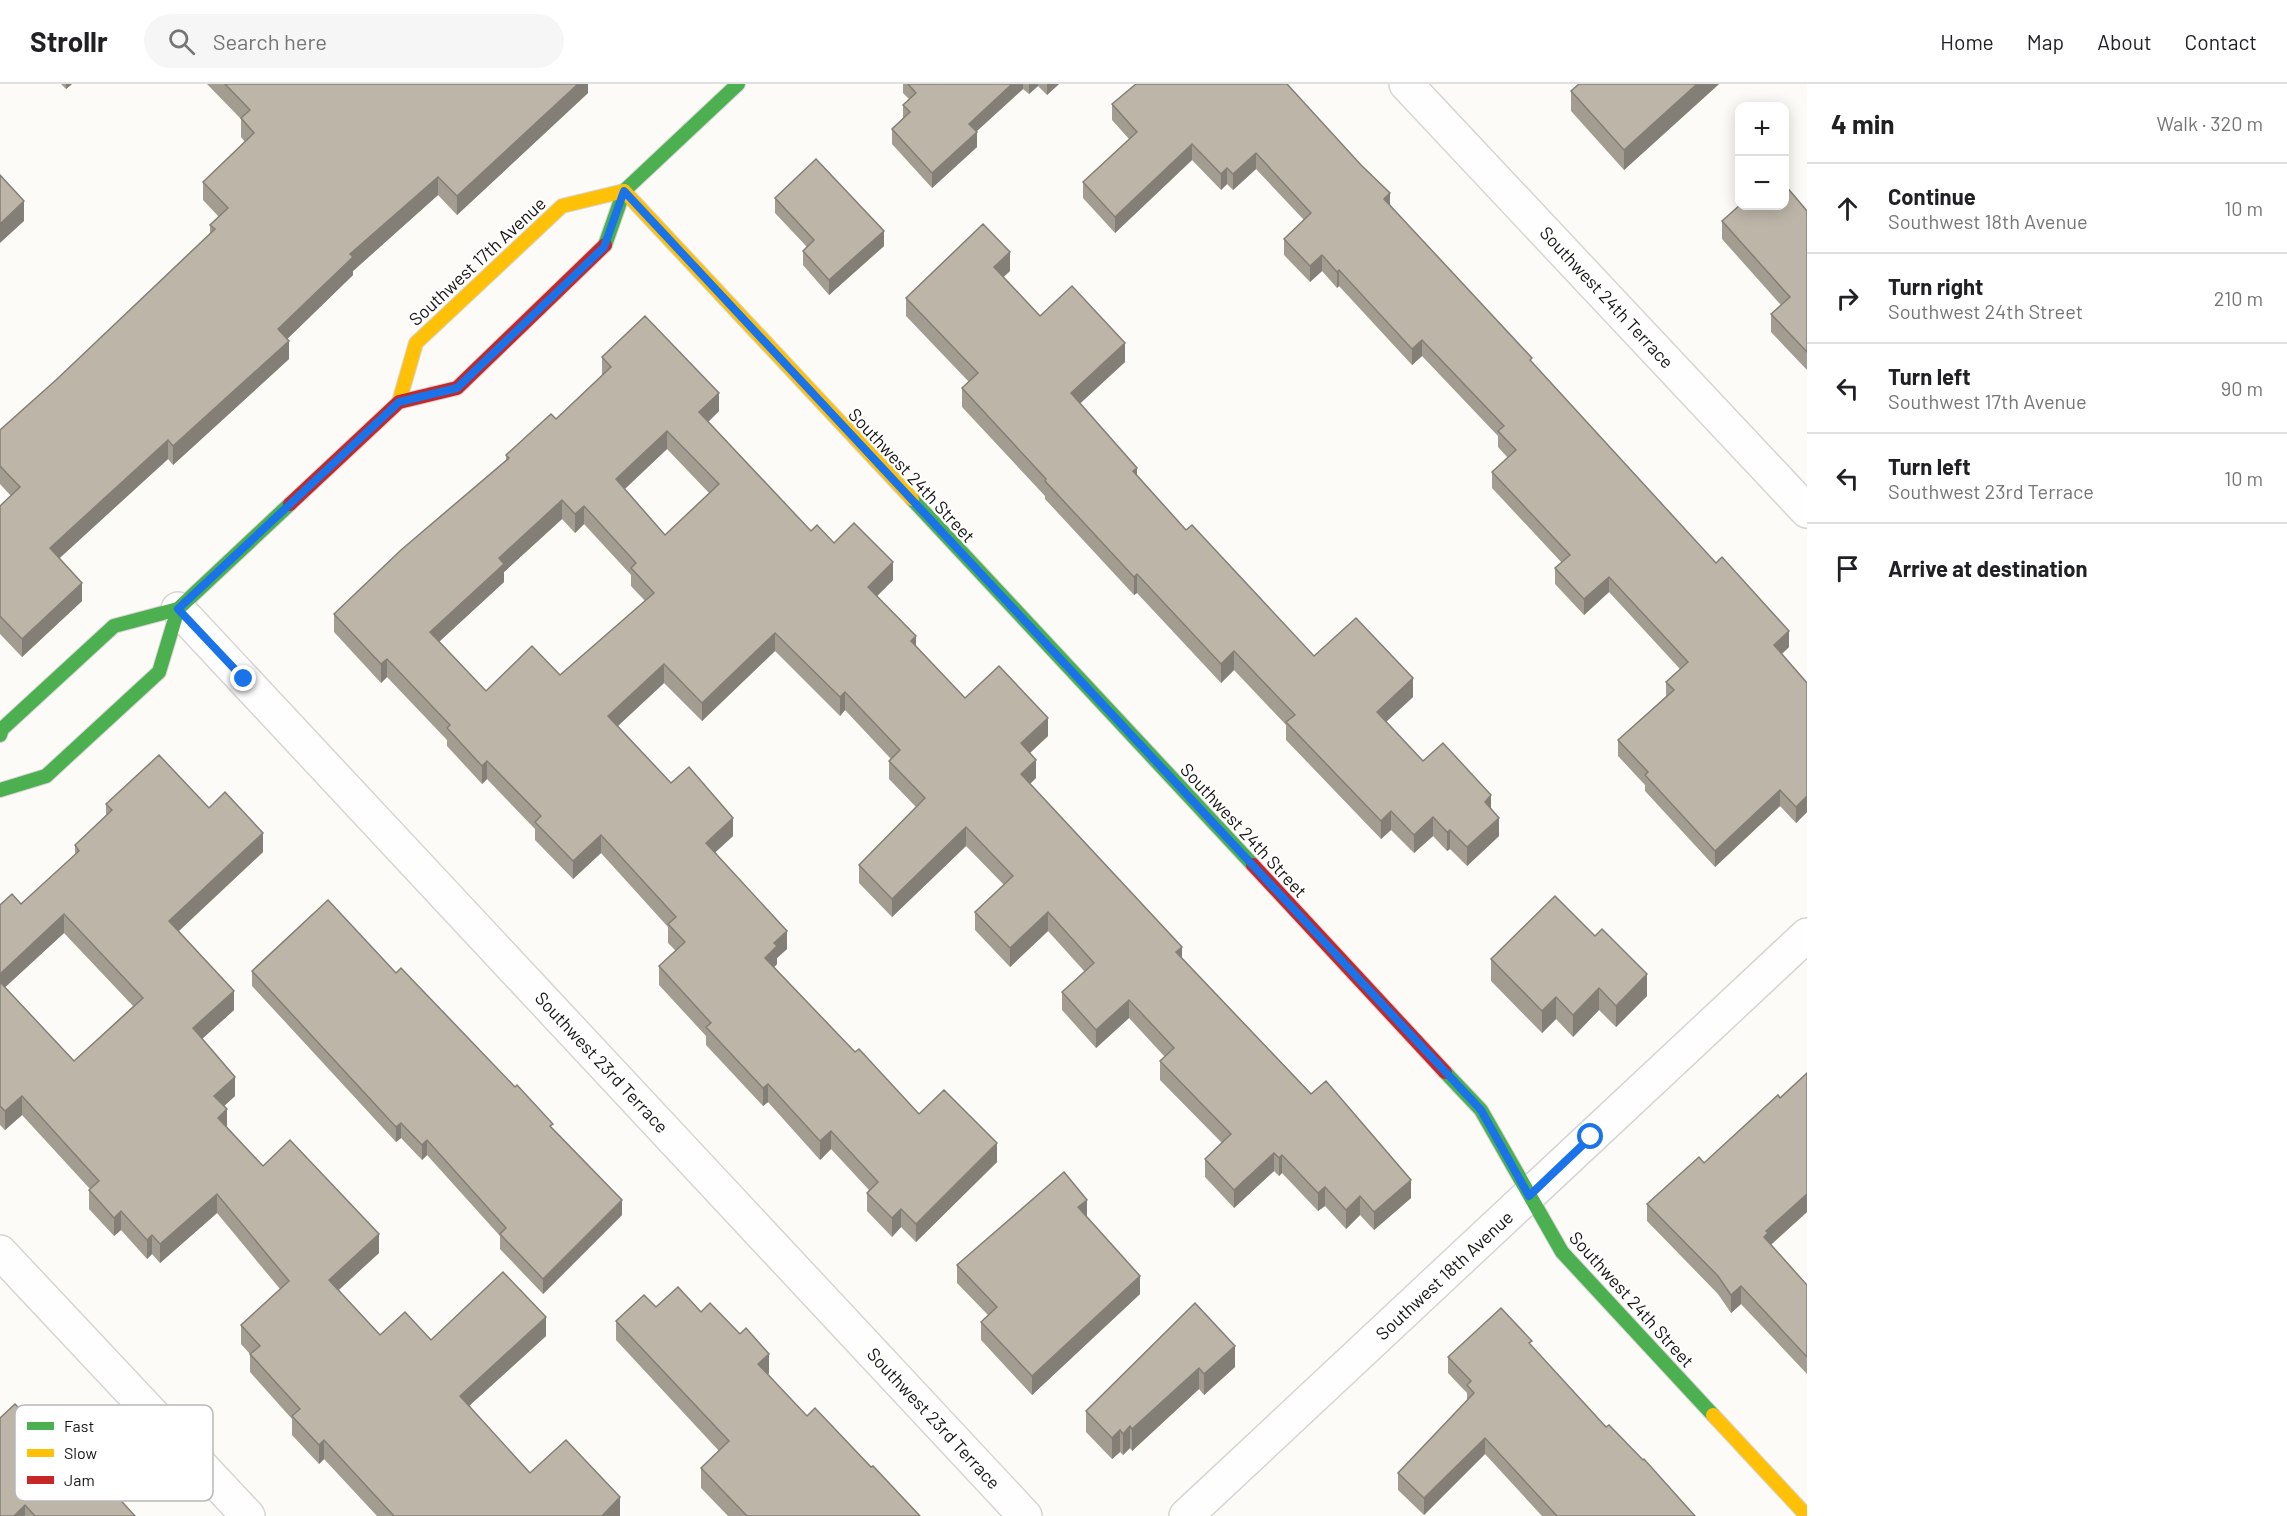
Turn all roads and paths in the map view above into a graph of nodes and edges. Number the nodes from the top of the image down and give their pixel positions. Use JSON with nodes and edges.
{"nodes":[{"id":1,"x":738,"y":84,"type":"edge"},
{"id":2,"x":1406,"y":84,"type":"edge"},
{"id":3,"x":624,"y":191,"type":"junction"},
{"id":4,"x":399,"y":402,"type":"junction"},
{"id":5,"x":1807,"y":511,"type":"edge"},
{"id":6,"x":178,"y":609,"type":"junction"},
{"id":7,"x":0,"y":735,"type":"edge"},
{"id":8,"x":0,"y":790,"type":"edge"},
{"id":9,"x":1807,"y":935,"type":"edge"},
{"id":10,"x":1529,"y":1196,"type":"junction"},
{"id":11,"x":0,"y":1252,"type":"edge"},
{"id":12,"x":144,"y":1405,"type":"edge"},
{"id":13,"x":213,"y":1479,"type":"edge"},
{"id":14,"x":248,"y":1516,"type":"edge"},
{"id":15,"x":1025,"y":1516,"type":"edge"},
{"id":16,"x":1186,"y":1516,"type":"edge"},
{"id":17,"x":1807,"y":1516,"type":"edge"}],
"edges":[{"from":1,"to":3,"type":"street","name":"Southwest 17th Avenue"},
{"from":2,"to":5,"type":"street","name":"Southwest 24th Terrace"},
{"from":3,"to":4,"type":"street","name":"Southwest 17th Avenue"},
{"from":3,"to":4,"type":"street","name":"Southwest 17th Avenue"},
{"from":3,"to":10,"type":"street","name":"Southwest 24th Street"},
{"from":4,"to":6,"type":"street","name":"Southwest 17th Avenue"},
{"from":6,"to":7,"type":"street","name":"Southwest 17th Avenue"},
{"from":6,"to":8,"type":"street"},
{"from":6,"to":15,"type":"street","name":"Southwest 23rd Terrace"},
{"from":9,"to":10,"type":"street","name":"Southwest 18th Avenue"},
{"from":10,"to":16,"type":"street","name":"Southwest 18th Avenue"},
{"from":10,"to":17,"type":"street","name":"Southwest 24th Street"},
{"from":11,"to":12,"type":"street"},
{"from":13,"to":14,"type":"street"}]}
